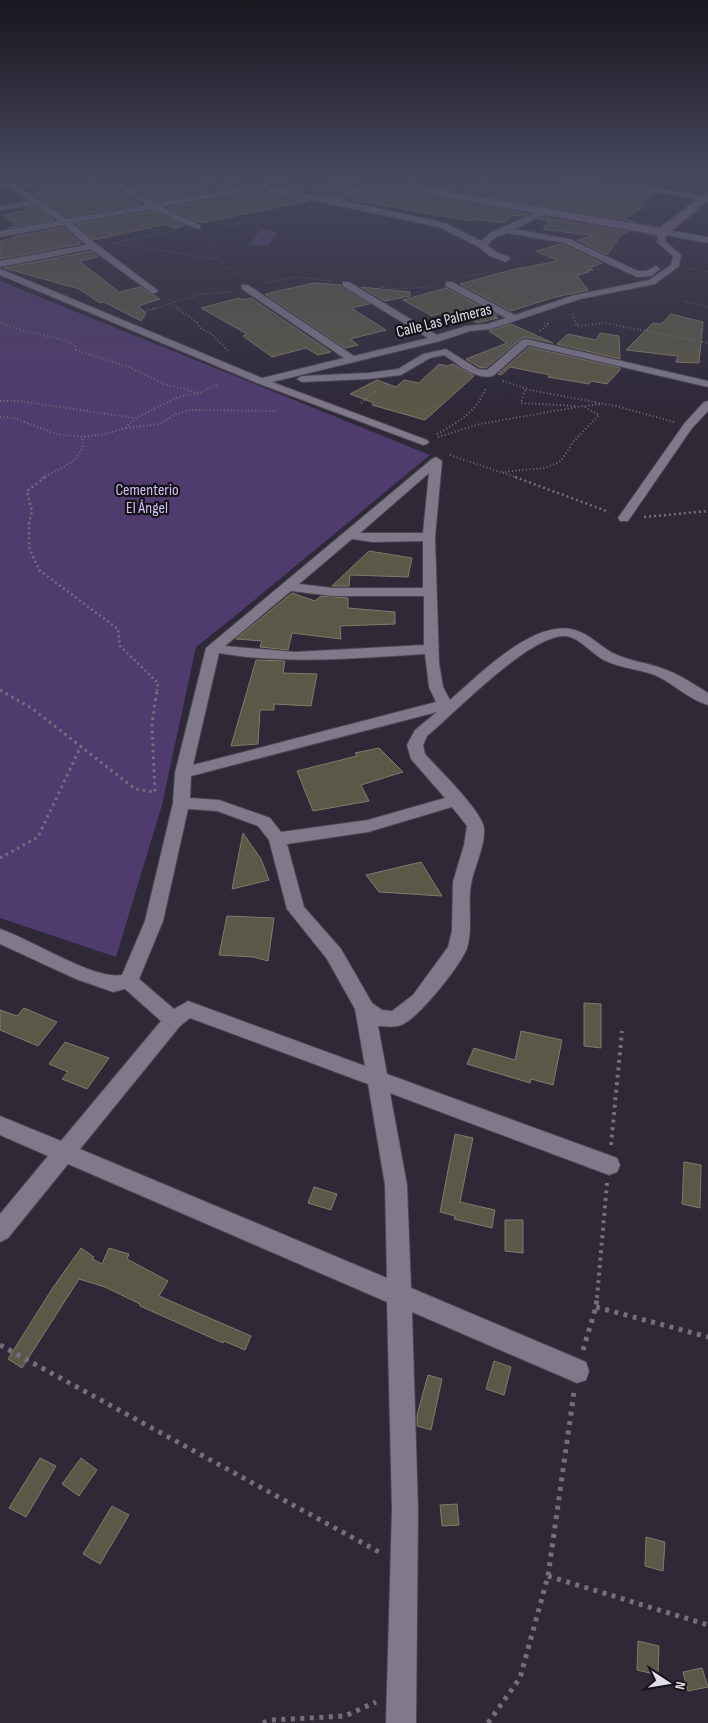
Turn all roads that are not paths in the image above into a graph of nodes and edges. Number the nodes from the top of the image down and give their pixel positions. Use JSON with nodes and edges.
{"nodes":[{"id":1,"x":50,"y":254,"type":"edge"},
{"id":2,"x":104,"y":254,"type":"edge"},
{"id":3,"x":494,"y":254,"type":"edge"},
{"id":4,"x":595,"y":254,"type":"edge"},
{"id":5,"x":668,"y":254,"type":"edge"},
{"id":6,"x":676,"y":254,"type":"edge"},
{"id":7,"x":506,"y":259,"type":"road end"},
{"id":8,"x":0,"y":264,"type":"edge"},
{"id":9,"x":0,"y":272,"type":"edge"},
{"id":10,"x":346,"y":284,"type":"road end"},
{"id":11,"x":449,"y":284,"type":"road end"},
{"id":12,"x":245,"y":287,"type":"road end"},
{"id":13,"x":153,"y":291,"type":"road end"},
{"id":14,"x":513,"y":318,"type":"junction"},
{"id":15,"x":436,"y":339,"type":"junction"},
{"id":16,"x":352,"y":359,"type":"junction"},
{"id":17,"x":261,"y":380,"type":"junction"},
{"id":18,"x":708,"y":384,"type":"edge"},
{"id":19,"x":708,"y":404,"type":"edge"},
{"id":20,"x":423,"y":442,"type":"road end"},
{"id":21,"x":624,"y":518,"type":"road end"},
{"id":22,"x":348,"y":535,"type":"junction"},
{"id":23,"x":429,"y":537,"type":"junction"},
{"id":24,"x":288,"y":587,"type":"junction"},
{"id":25,"x":431,"y":592,"type":"junction"},
{"id":26,"x":213,"y":648,"type":"junction"},
{"id":27,"x":432,"y":649,"type":"junction"},
{"id":28,"x":708,"y":700,"type":"edge"},
{"id":29,"x":447,"y":708,"type":"junction"},
{"id":30,"x":183,"y":773,"type":"junction"},
{"id":31,"x":456,"y":800,"type":"junction"},
{"id":32,"x":181,"y":804,"type":"junction"},
{"id":33,"x":277,"y":839,"type":"junction"},
{"id":34,"x":0,"y":936,"type":"edge"},
{"id":35,"x":129,"y":981,"type":"junction"},
{"id":36,"x":365,"y":1009,"type":"junction"},
{"id":37,"x":174,"y":1020,"type":"junction"},
{"id":38,"x":377,"y":1078,"type":"junction"},
{"id":39,"x":0,"y":1125,"type":"edge"},
{"id":40,"x":65,"y":1153,"type":"junction"},
{"id":41,"x":608,"y":1165,"type":"dead end"},
{"id":42,"x":0,"y":1231,"type":"edge"},
{"id":43,"x":399,"y":1295,"type":"junction"},
{"id":44,"x":577,"y":1371,"type":"dead end"},
{"id":45,"x":401,"y":1723,"type":"edge"}],
"edges":[{"from":1,"to":8,"type":"street"},
{"from":2,"to":13,"type":"street"},
{"from":3,"to":7,"type":"street"},
{"from":4,"to":5,"type":"street"},
{"from":6,"to":14,"type":"street","name":"Calle Las Palmeras"},
{"from":9,"to":17,"type":"street"},
{"from":10,"to":15,"type":"street"},
{"from":11,"to":14,"type":"street"},
{"from":12,"to":16,"type":"street"},
{"from":14,"to":15,"type":"street","name":"Calle Las Palmeras"},
{"from":15,"to":16,"type":"street","name":"Calle Las Palmeras"},
{"from":16,"to":17,"type":"street","name":"Calle Las Palmeras"},
{"from":17,"to":18,"type":"street"},
{"from":17,"to":20,"type":"street"},
{"from":19,"to":21,"type":"street"},
{"from":22,"to":23,"type":"street"},
{"from":22,"to":23,"type":"street"},
{"from":22,"to":24,"type":"street"},
{"from":23,"to":25,"type":"street"},
{"from":24,"to":25,"type":"street"},
{"from":24,"to":26,"type":"street"},
{"from":25,"to":27,"type":"street"},
{"from":26,"to":27,"type":"street"},
{"from":26,"to":30,"type":"street"},
{"from":27,"to":29,"type":"street"},
{"from":28,"to":29,"type":"street"},
{"from":29,"to":30,"type":"street"},
{"from":29,"to":31,"type":"street"},
{"from":30,"to":32,"type":"street"},
{"from":31,"to":33,"type":"street"},
{"from":31,"to":36,"type":"street"},
{"from":32,"to":33,"type":"street"},
{"from":32,"to":35,"type":"street"},
{"from":33,"to":36,"type":"street"},
{"from":34,"to":35,"type":"street"},
{"from":35,"to":37,"type":"street"},
{"from":36,"to":38,"type":"street"},
{"from":37,"to":38,"type":"street"},
{"from":37,"to":40,"type":"street"},
{"from":38,"to":41,"type":"street"},
{"from":38,"to":43,"type":"street"},
{"from":39,"to":40,"type":"street"},
{"from":40,"to":42,"type":"street"},
{"from":40,"to":43,"type":"street"},
{"from":43,"to":44,"type":"street"},
{"from":43,"to":45,"type":"street"}]}
